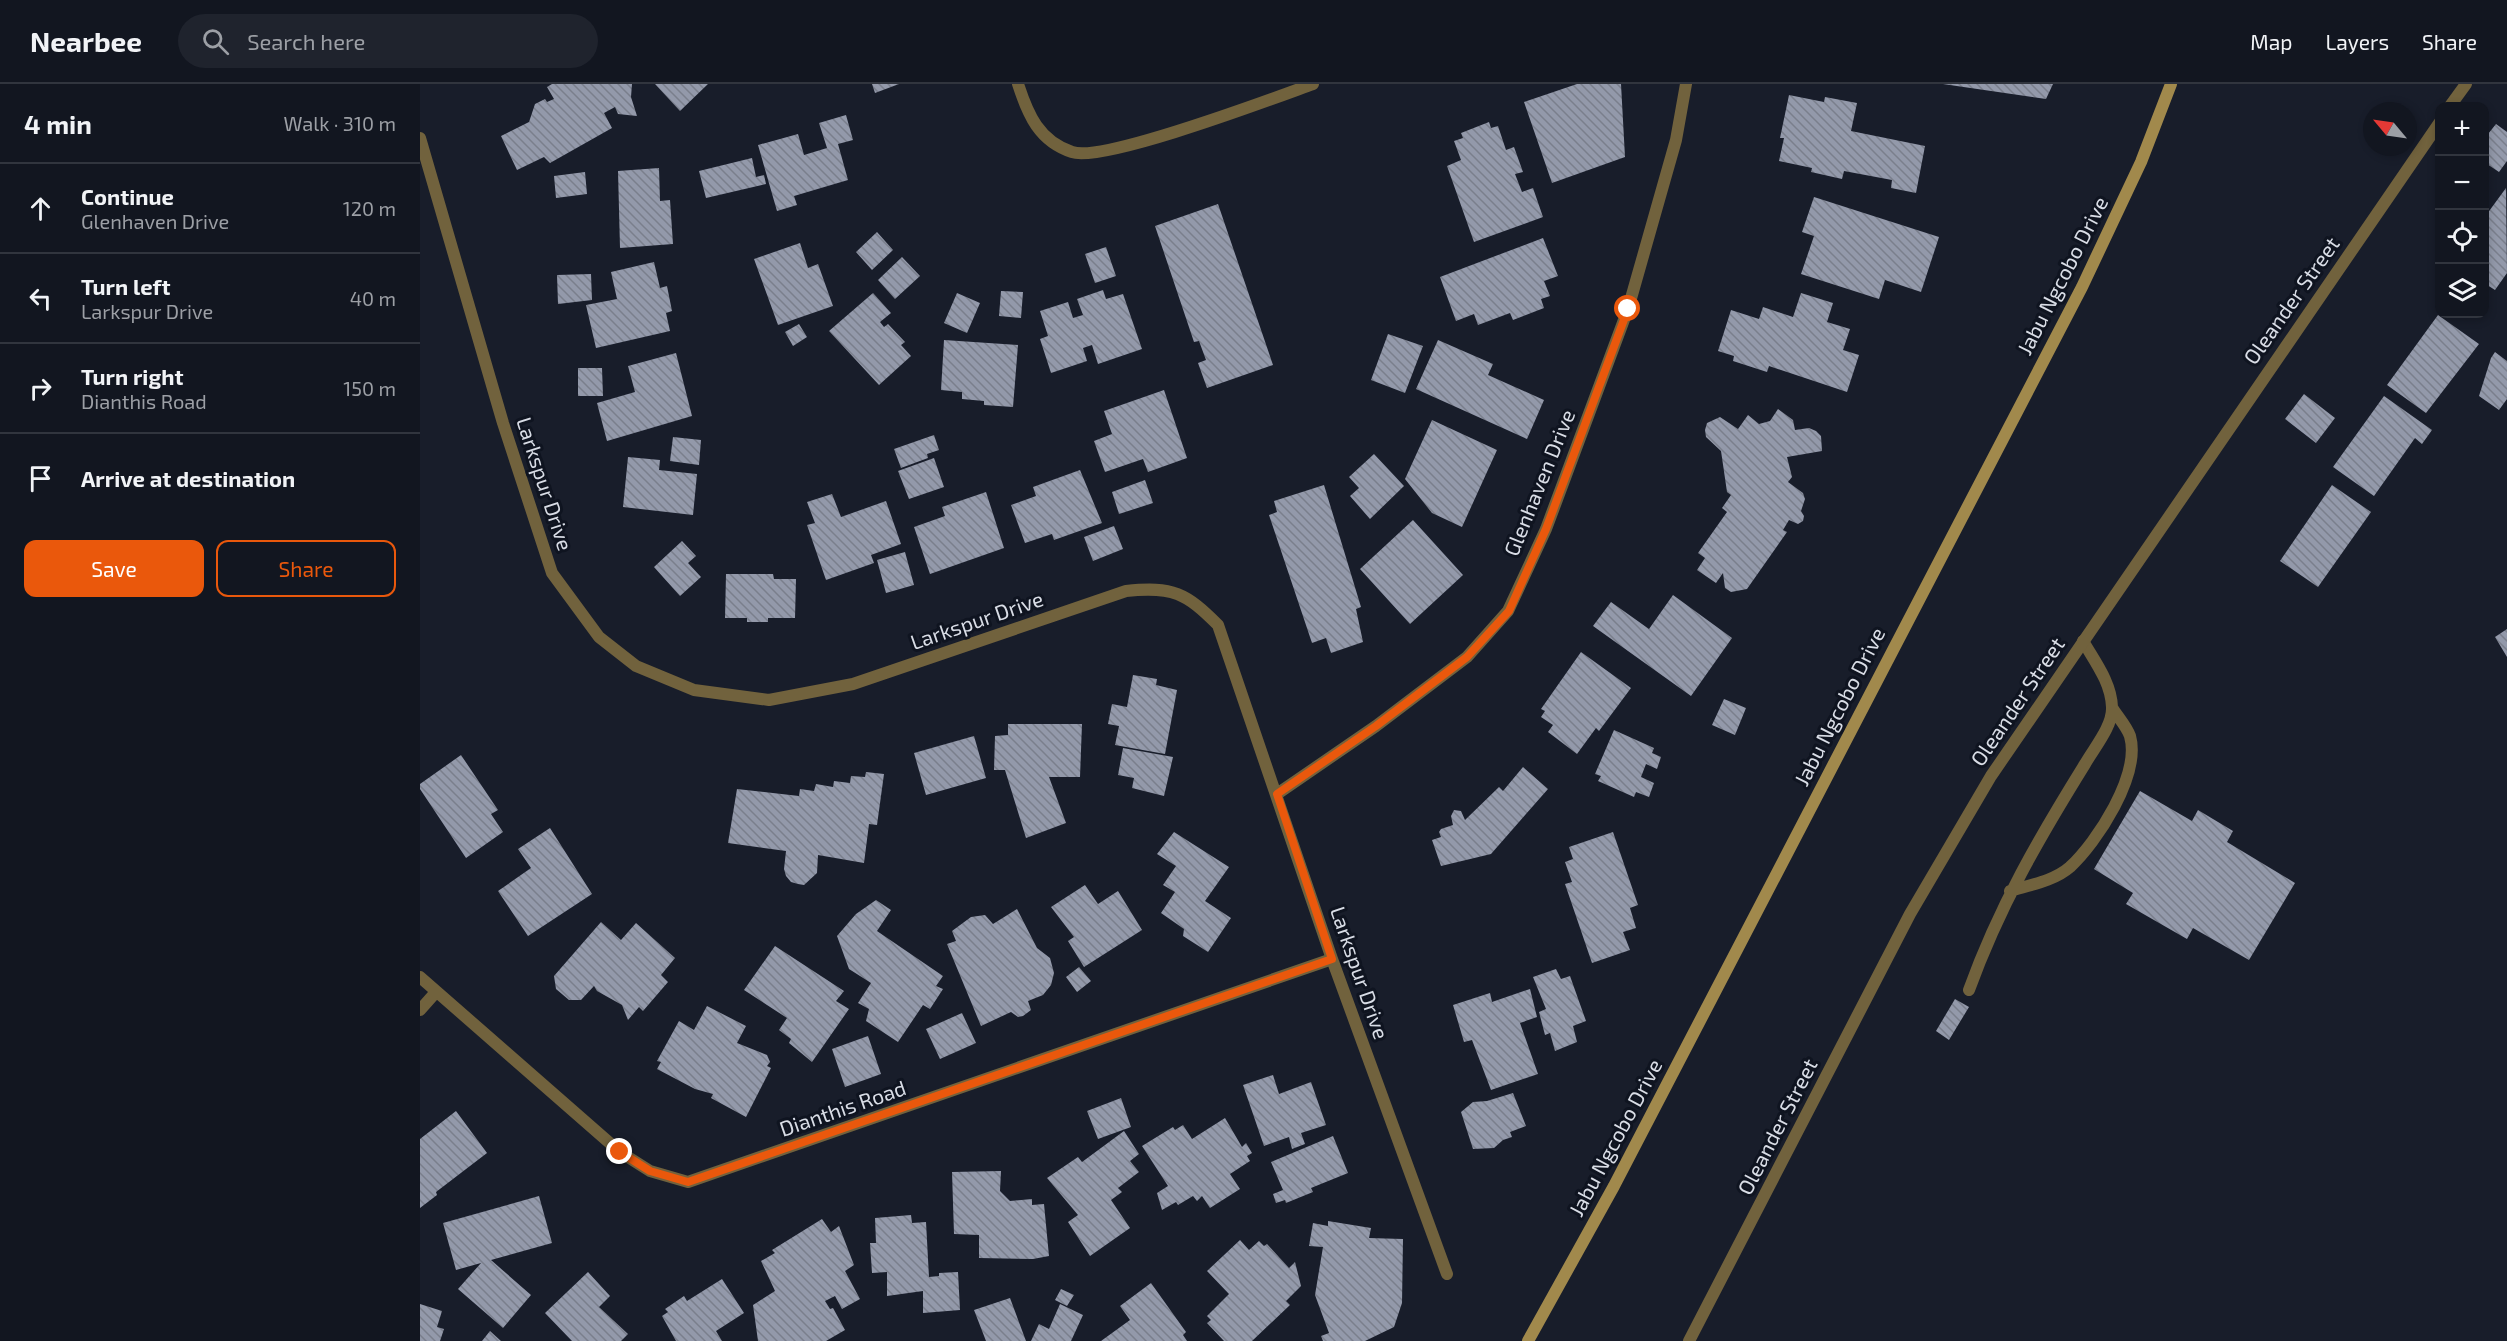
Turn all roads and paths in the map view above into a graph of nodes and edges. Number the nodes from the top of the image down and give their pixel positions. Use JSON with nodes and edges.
{"nodes":[{"id":1,"x":1018,"y":84,"type":"edge"},
{"id":2,"x":1313,"y":84,"type":"edge"},
{"id":3,"x":1686,"y":84,"type":"edge"},
{"id":4,"x":2171,"y":84,"type":"edge"},
{"id":5,"x":2466,"y":84,"type":"edge"},
{"id":6,"x":2453,"y":102,"type":"edge"},
{"id":7,"x":2435,"y":128,"type":"edge"},
{"id":8,"x":420,"y":138,"type":"edge"},
{"id":9,"x":2083,"y":641,"type":"junction"},
{"id":10,"x":2113,"y":709,"type":"junction"},
{"id":11,"x":1277,"y":794,"type":"junction"},
{"id":12,"x":2010,"y":891,"type":"junction"},
{"id":13,"x":1332,"y":959,"type":"junction"},
{"id":14,"x":420,"y":977,"type":"edge"},
{"id":15,"x":1969,"y":990,"type":"dead end"},
{"id":16,"x":436,"y":992,"type":"junction"},
{"id":17,"x":420,"y":1011,"type":"edge"},
{"id":18,"x":1447,"y":1274,"type":"dead end"},
{"id":19,"x":1528,"y":1341,"type":"edge"},
{"id":20,"x":1689,"y":1341,"type":"edge"}],
"edges":[{"from":1,"to":2,"type":"street"},
{"from":3,"to":11,"type":"street","name":"Glenhaven Drive"},
{"from":4,"to":19,"type":"main road","name":"Jabu Ngcobo Drive"},
{"from":5,"to":6,"type":"street"},
{"from":7,"to":9,"type":"street","name":"Oleander Street"},
{"from":8,"to":11,"type":"street","name":"Larkspur Drive"},
{"from":9,"to":10,"type":"street"},
{"from":9,"to":20,"type":"street","name":"Oleander Street"},
{"from":10,"to":12,"type":"street"},
{"from":10,"to":12,"type":"street"},
{"from":11,"to":13,"type":"street","name":"Larkspur Drive"},
{"from":12,"to":15,"type":"street"},
{"from":13,"to":16,"type":"street","name":"Dianthis Road"},
{"from":13,"to":18,"type":"street","name":"Larkspur Drive"},
{"from":14,"to":16,"type":"street","name":"Dianthis Road"},
{"from":16,"to":17,"type":"street"}]}
